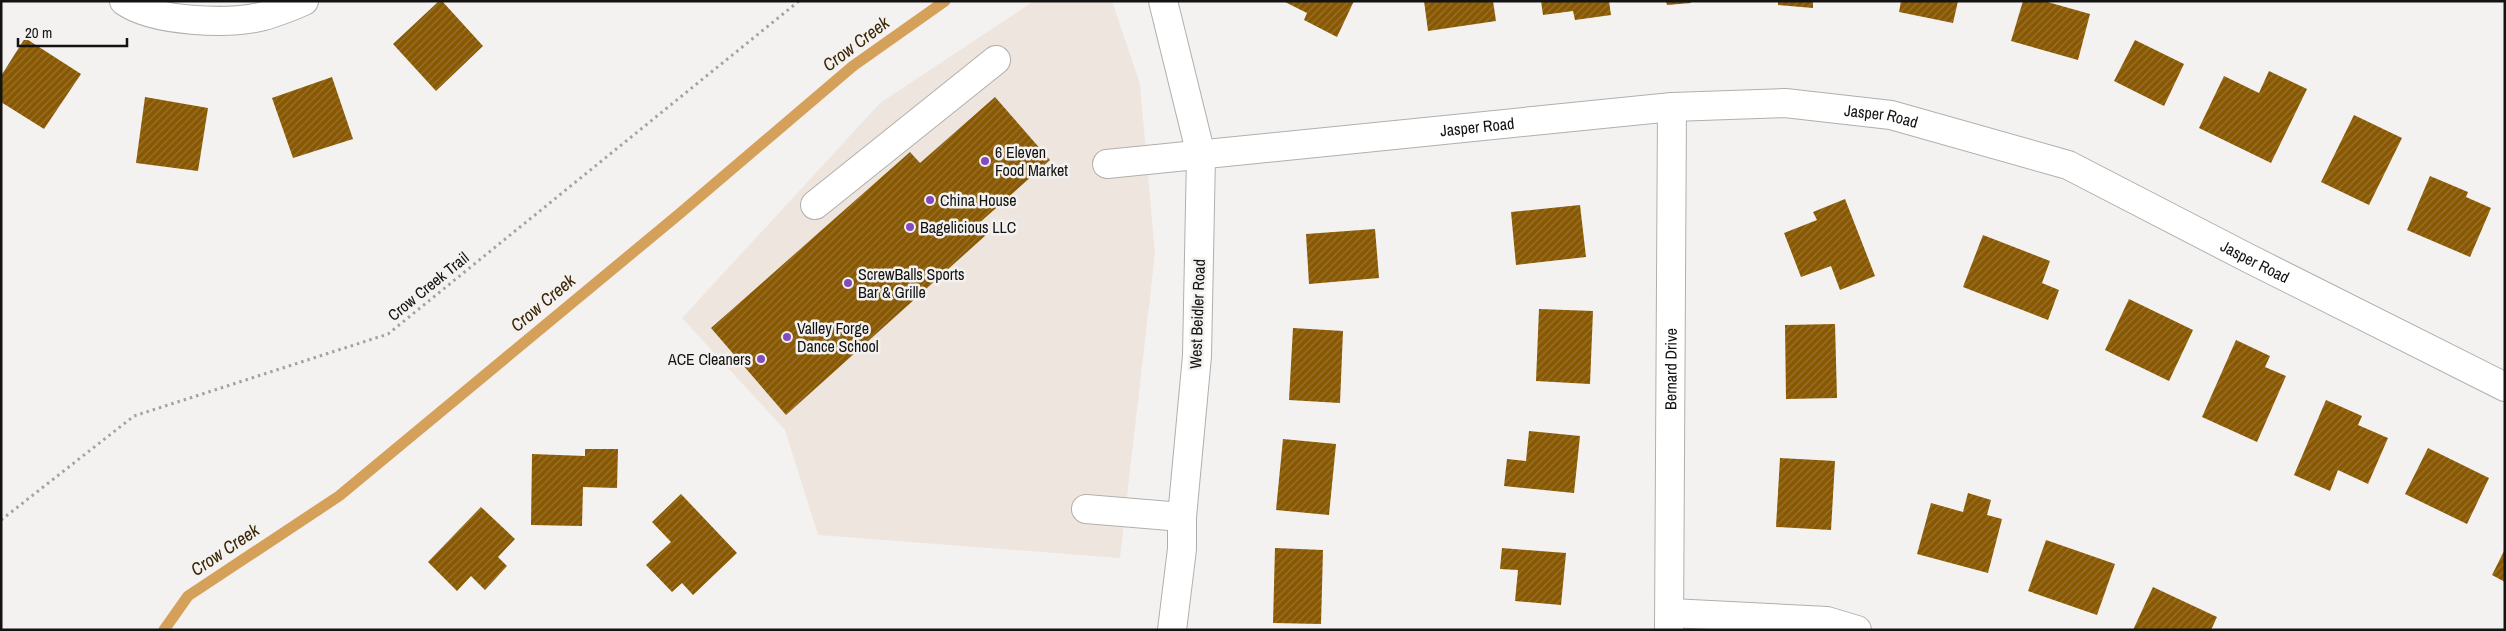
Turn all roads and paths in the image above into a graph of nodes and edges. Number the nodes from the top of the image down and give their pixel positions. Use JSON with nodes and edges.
{"nodes":[{"id":1,"x":124,"y":1,"type":"edge"},
{"id":2,"x":304,"y":1,"type":"edge"},
{"id":3,"x":799,"y":1,"type":"edge"},
{"id":4,"x":1163,"y":1,"type":"edge"},
{"id":5,"x":996,"y":60,"type":"dead end"},
{"id":6,"x":1672,"y":106,"type":"junction"},
{"id":7,"x":1201,"y":155,"type":"junction"},
{"id":8,"x":1107,"y":164,"type":"dead end"},
{"id":9,"x":815,"y":205,"type":"dead end"},
{"id":10,"x":2505,"y":387,"type":"edge"},
{"id":11,"x":1086,"y":509,"type":"dead end"},
{"id":12,"x":1182,"y":517,"type":"junction"},
{"id":13,"x":1,"y":520,"type":"edge"},
{"id":14,"x":1670,"y":621,"type":"edge"},
{"id":15,"x":1172,"y":630,"type":"edge"},
{"id":16,"x":1857,"y":630,"type":"edge"}],
"edges":[{"from":1,"to":2,"type":"street"},
{"from":3,"to":13,"type":"path","name":"Crow Creek Trail"},
{"from":4,"to":7,"type":"street","name":"West Beidler Road"},
{"from":5,"to":9,"type":"street"},
{"from":6,"to":7,"type":"street","name":"Jasper Road"},
{"from":6,"to":10,"type":"street","name":"Jasper Road"},
{"from":6,"to":14,"type":"street","name":"Bernard Drive"},
{"from":7,"to":8,"type":"street","name":"Jasper Road"},
{"from":7,"to":12,"type":"street","name":"West Beidler Road"},
{"from":11,"to":12,"type":"street"},
{"from":12,"to":15,"type":"street","name":"West Beidler Road"},
{"from":14,"to":16,"type":"street"}]}
